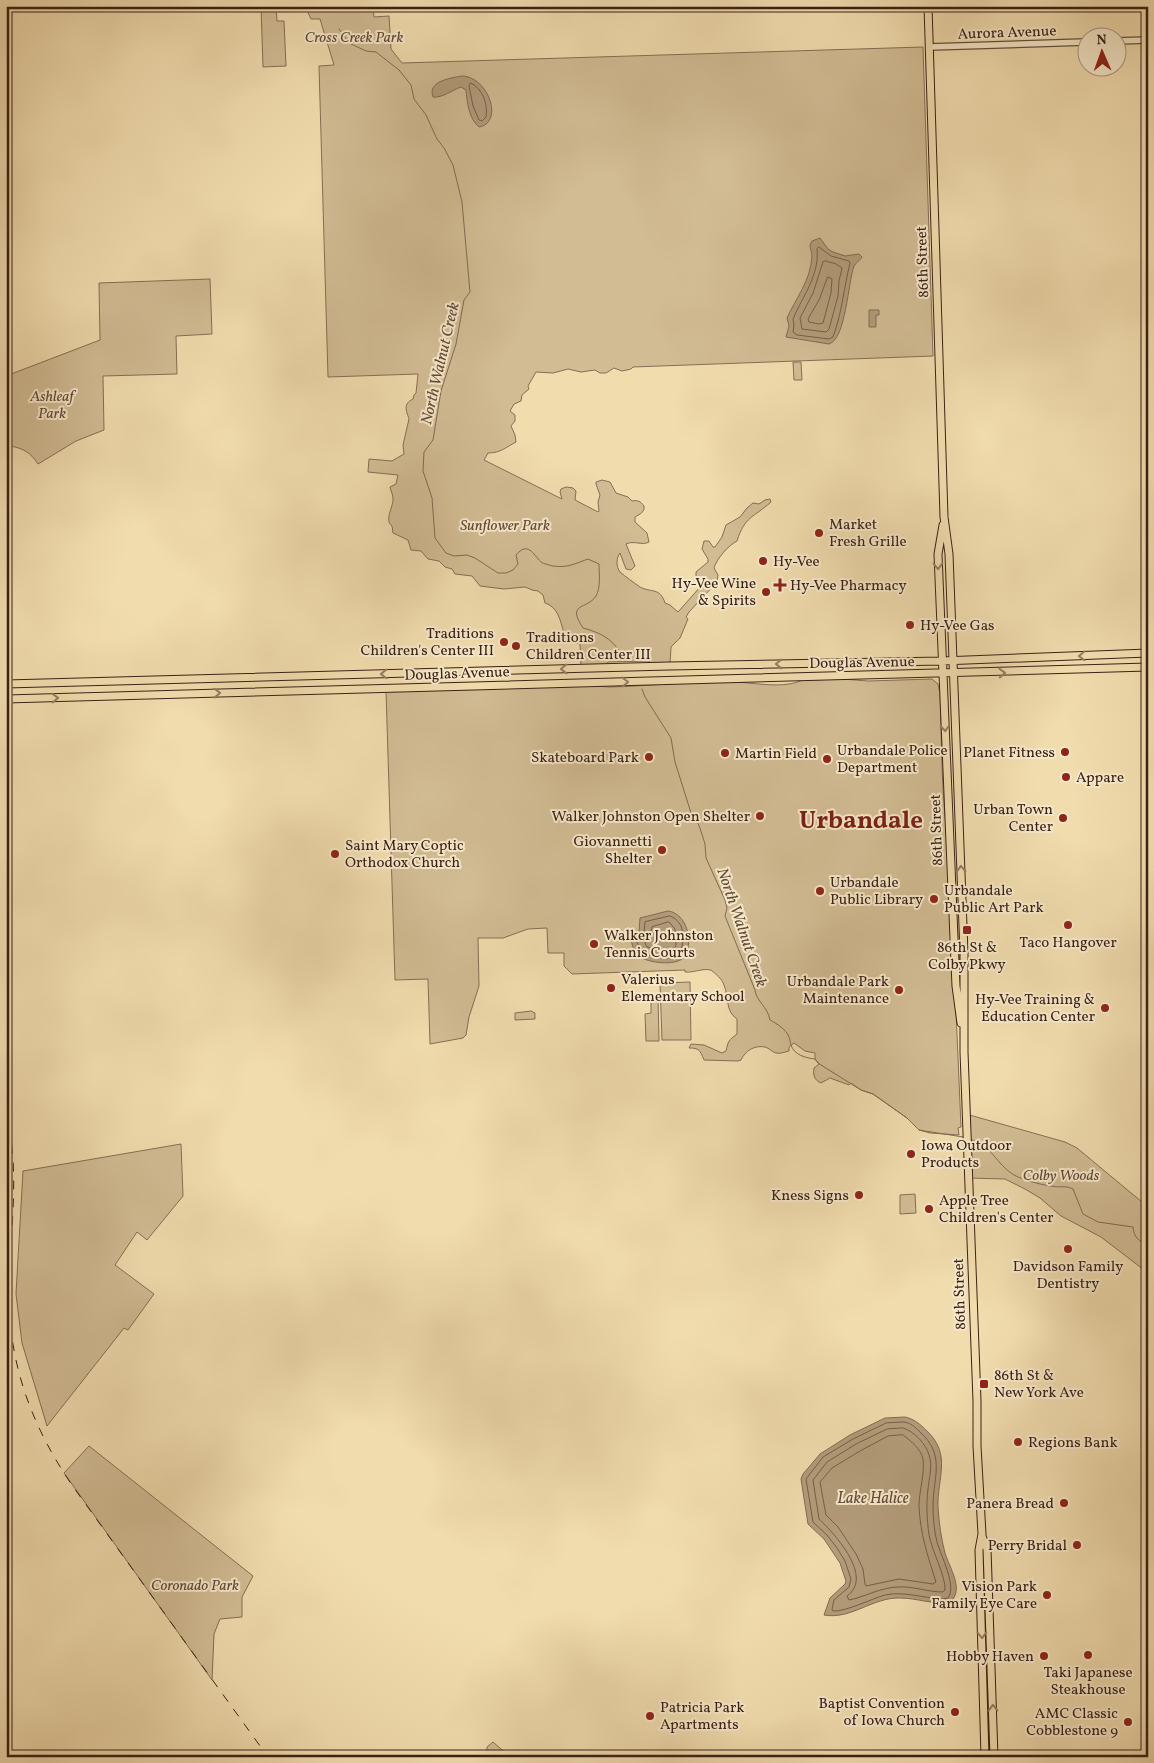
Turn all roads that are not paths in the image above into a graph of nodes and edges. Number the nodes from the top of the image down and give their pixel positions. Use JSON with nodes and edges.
{"nodes":[{"id":1,"x":928,"y":6,"type":"edge"},
{"id":2,"x":1148,"y":40,"type":"edge"},
{"id":3,"x":1126,"y":41,"type":"edge"},
{"id":4,"x":1076,"y":42,"type":"edge"},
{"id":5,"x":929,"y":47,"type":"junction"},
{"id":6,"x":944,"y":517,"type":"junction"},
{"id":7,"x":1148,"y":653,"type":"edge"},
{"id":8,"x":1130,"y":654,"type":"junction"},
{"id":9,"x":942,"y":661,"type":"junction"},
{"id":10,"x":952,"y":661,"type":"junction"},
{"id":11,"x":1148,"y":667,"type":"edge"},
{"id":12,"x":1096,"y":670,"type":"junction"},
{"id":13,"x":942,"y":674,"type":"junction"},
{"id":14,"x":953,"y":674,"type":"junction"},
{"id":15,"x":6,"y":684,"type":"edge"},
{"id":16,"x":6,"y":699,"type":"edge"},
{"id":17,"x":964,"y":1052,"type":"junction"},
{"id":18,"x":982,"y":1534,"type":"junction"},
{"id":19,"x":985,"y":1757,"type":"edge"},
{"id":20,"x":994,"y":1757,"type":"edge"}],
"edges":[{"from":1,"to":5,"type":"main road","name":"86th Street"},
{"from":2,"to":3,"type":"street"},
{"from":4,"to":5,"type":"street","name":"Aurora Avenue"},
{"from":5,"to":6,"type":"main road","name":"86th Street"},
{"from":6,"to":9,"type":"main road","name":"86th Street","one_way":true},
{"from":6,"to":10,"type":"main road","name":"86th Street"},
{"from":7,"to":8,"type":"main road","name":"Douglas Avenue"},
{"from":8,"to":10,"type":"main road","name":"Douglas Avenue","one_way":true},
{"from":8,"to":12,"type":"main road"},
{"from":9,"to":10,"type":"main road","name":"Douglas Avenue"},
{"from":9,"to":13,"type":"main road","name":"86th Street"},
{"from":9,"to":15,"type":"main road","name":"Douglas Avenue","one_way":true},
{"from":10,"to":14,"type":"main road","name":"86th Street"},
{"from":11,"to":12,"type":"main road","name":"Douglas Avenue"},
{"from":14,"to":12,"type":"main road","name":"Douglas Avenue","one_way":true},
{"from":13,"to":14,"type":"main road","name":"Douglas Avenue"},
{"from":16,"to":13,"type":"main road","name":"Douglas Avenue","one_way":true},
{"from":13,"to":17,"type":"main road","name":"86th Street","one_way":true},
{"from":17,"to":14,"type":"main road","name":"86th Street","one_way":true},
{"from":17,"to":18,"type":"main road","name":"86th Street"},
{"from":18,"to":19,"type":"main road","name":"86th Street","one_way":true},
{"from":20,"to":18,"type":"main road","name":"86th Street","one_way":true}]}
